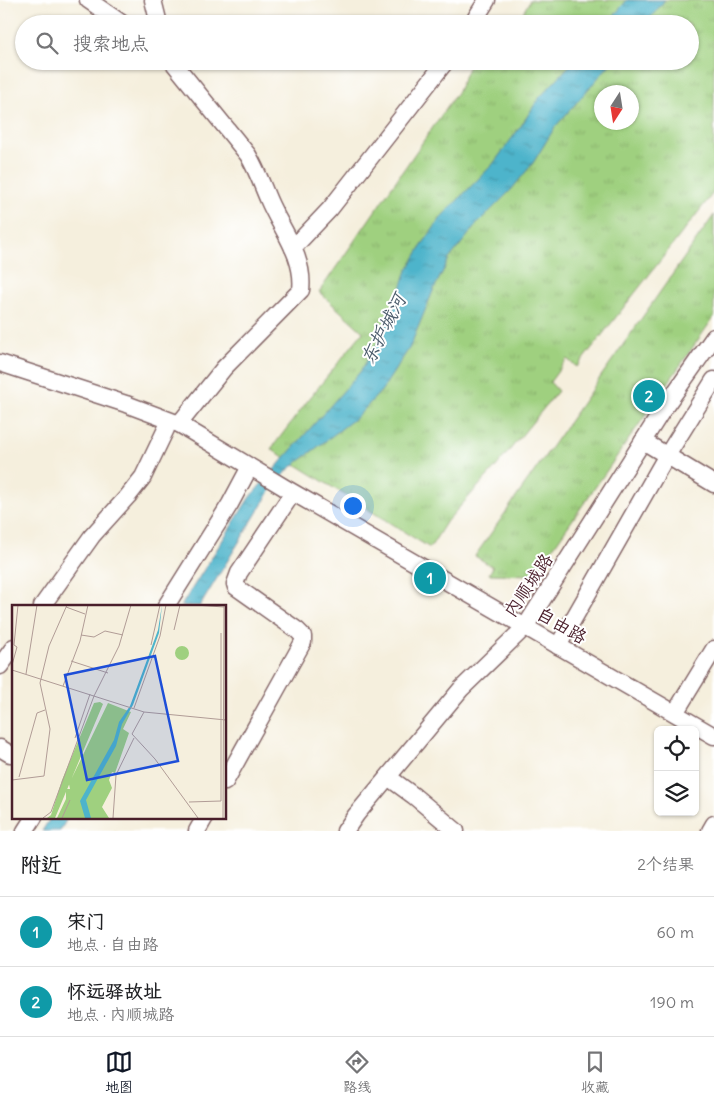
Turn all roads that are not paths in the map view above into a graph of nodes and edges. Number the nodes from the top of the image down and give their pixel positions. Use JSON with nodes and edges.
{"nodes":[{"id":1,"x":88,"y":0,"type":"edge"},
{"id":2,"x":153,"y":0,"type":"edge"},
{"id":3,"x":487,"y":0,"type":"edge"},
{"id":4,"x":110,"y":15,"type":"edge"},
{"id":5,"x":156,"y":15,"type":"edge"},
{"id":6,"x":478,"y":15,"type":"edge"},
{"id":7,"x":179,"y":70,"type":"edge"},
{"id":8,"x":439,"y":70,"type":"edge"},
{"id":9,"x":293,"y":248,"type":"junction"},
{"id":10,"x":714,"y":337,"type":"edge"},
{"id":11,"x":0,"y":364,"type":"edge"},
{"id":12,"x":0,"y":375,"type":"edge"},
{"id":13,"x":714,"y":380,"type":"edge"},
{"id":14,"x":173,"y":427,"type":"junction"},
{"id":15,"x":643,"y":441,"type":"junction"},
{"id":16,"x":667,"y":455,"type":"junction"},
{"id":17,"x":252,"y":474,"type":"junction"},
{"id":18,"x":714,"y":484,"type":"edge"},
{"id":19,"x":285,"y":495,"type":"junction"},
{"id":20,"x":43,"y":605,"type":"edge"},
{"id":21,"x":167,"y":605,"type":"edge"},
{"id":22,"x":522,"y":630,"type":"junction"},
{"id":23,"x":558,"y":646,"type":"junction"},
{"id":24,"x":714,"y":648,"type":"edge"},
{"id":25,"x":675,"y":713,"type":"junction"},
{"id":26,"x":678,"y":726,"type":"edge"},
{"id":27,"x":714,"y":736,"type":"edge"},
{"id":28,"x":699,"y":738,"type":"edge"},
{"id":29,"x":714,"y":747,"type":"edge"},
{"id":30,"x":388,"y":777,"type":"junction"},
{"id":31,"x":226,"y":780,"type":"edge"},
{"id":32,"x":33,"y":818,"type":"edge"},
{"id":33,"x":204,"y":818,"type":"edge"},
{"id":34,"x":714,"y":824,"type":"edge"},
{"id":35,"x":25,"y":831,"type":"edge"},
{"id":36,"x":197,"y":831,"type":"edge"},
{"id":37,"x":345,"y":831,"type":"edge"},
{"id":38,"x":456,"y":831,"type":"edge"},
{"id":39,"x":710,"y":831,"type":"edge"}],
"edges":[{"from":1,"to":4,"type":"street"},
{"from":2,"to":5,"type":"street"},
{"from":3,"to":6,"type":"street"},
{"from":7,"to":9,"type":"street"},
{"from":8,"to":9,"type":"street"},
{"from":9,"to":14,"type":"street"},
{"from":10,"to":15,"type":"street","name":"内顺城路"},
{"from":11,"to":14,"type":"street"},
{"from":12,"to":14,"type":"street"},
{"from":13,"to":16,"type":"street"},
{"from":14,"to":17,"type":"street","name":"自由路"},
{"from":14,"to":20,"type":"street"},
{"from":15,"to":16,"type":"street"},
{"from":15,"to":22,"type":"street","name":"内顺城路"},
{"from":16,"to":18,"type":"street"},
{"from":16,"to":23,"type":"street"},
{"from":17,"to":19,"type":"street","name":"自由路"},
{"from":17,"to":21,"type":"street"},
{"from":19,"to":22,"type":"street","name":"自由路"},
{"from":19,"to":31,"type":"street"},
{"from":22,"to":23,"type":"street","name":"自由路"},
{"from":22,"to":26,"type":"street","name":"自由路"},
{"from":22,"to":30,"type":"street","name":"内顺城路"},
{"from":23,"to":25,"type":"street","name":"自由路"},
{"from":24,"to":25,"type":"street"},
{"from":25,"to":27,"type":"street","name":"自由路"},
{"from":28,"to":29,"type":"street"},
{"from":30,"to":37,"type":"street","name":"内顺城路"},
{"from":30,"to":38,"type":"street"},
{"from":32,"to":35,"type":"street"},
{"from":33,"to":36,"type":"street"},
{"from":34,"to":39,"type":"street"}]}
